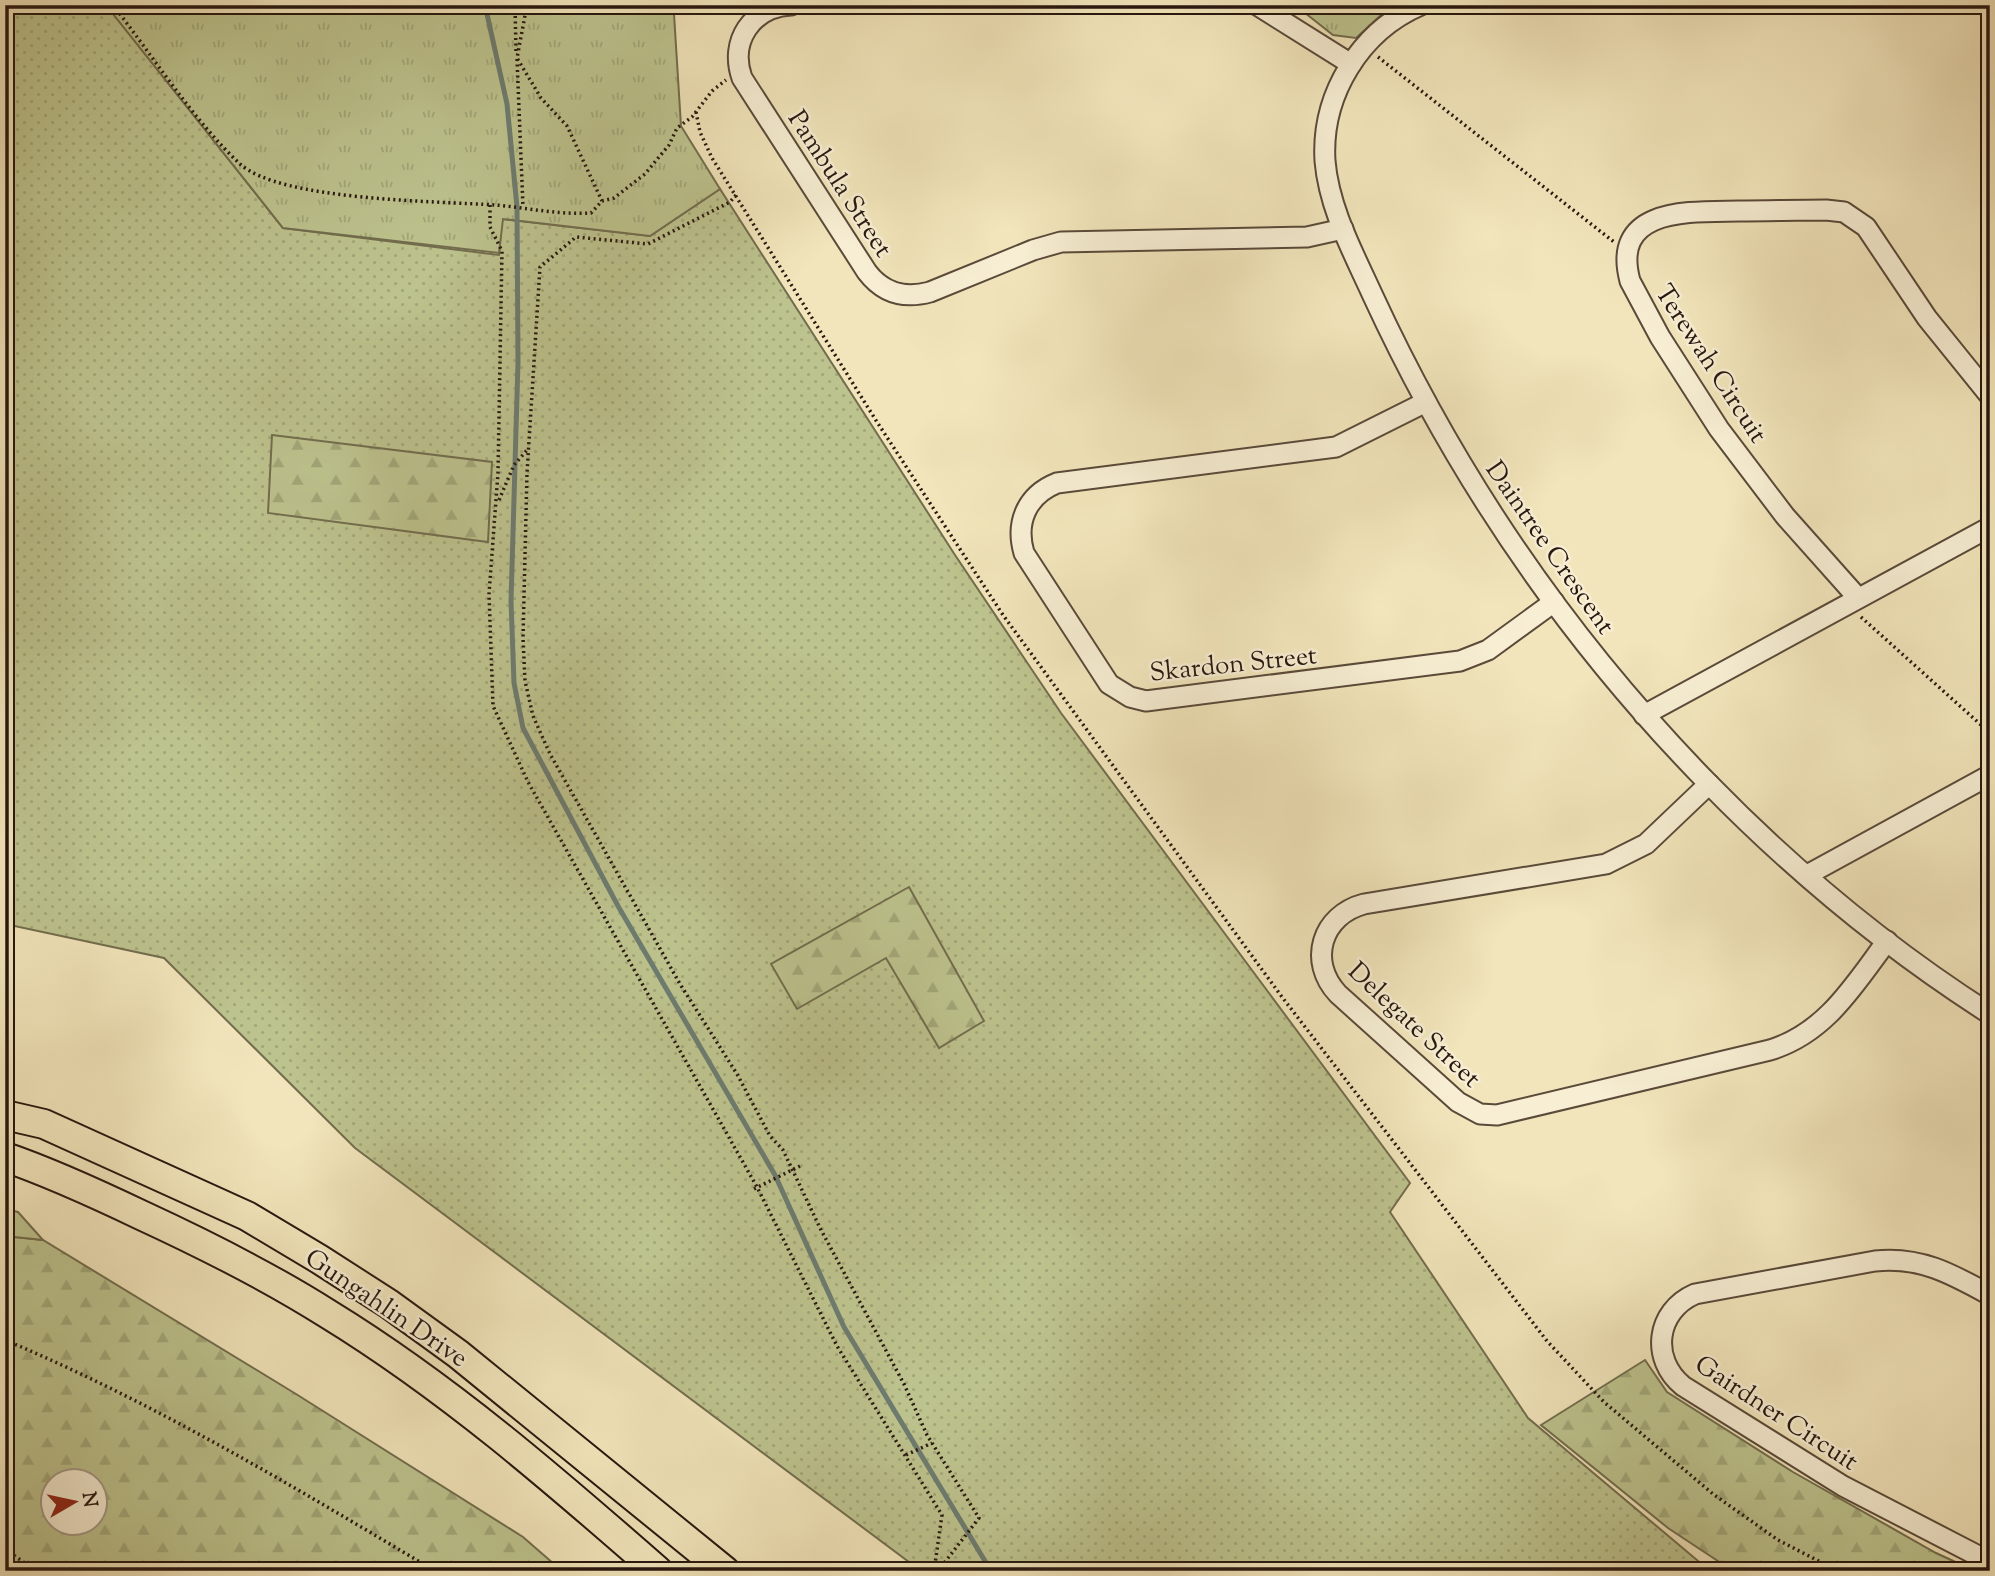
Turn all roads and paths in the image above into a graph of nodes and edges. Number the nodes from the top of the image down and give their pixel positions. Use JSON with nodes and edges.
{"nodes":[{"id":1,"x":113,"y":5,"type":"edge"},
{"id":2,"x":515,"y":5,"type":"edge"},
{"id":3,"x":527,"y":5,"type":"edge"},
{"id":4,"x":791,"y":5,"type":"edge"},
{"id":5,"x":1257,"y":5,"type":"edge"},
{"id":6,"x":1421,"y":5,"type":"edge"},
{"id":7,"x":1365,"y":45,"type":"junction"},
{"id":8,"x":517,"y":58,"type":"junction"},
{"id":9,"x":1351,"y":64,"type":"junction"},
{"id":10,"x":739,"y":70,"type":"junction"},
{"id":11,"x":696,"y":112,"type":"junction"},
{"id":12,"x":736,"y":195,"type":"junction"},
{"id":13,"x":602,"y":201,"type":"junction"},
{"id":14,"x":490,"y":205,"type":"junction"},
{"id":15,"x":523,"y":207,"type":"junction"},
{"id":16,"x":1343,"y":229,"type":"junction"},
{"id":17,"x":1628,"y":253,"type":"junction"},
{"id":18,"x":1990,"y":396,"type":"edge"},
{"id":19,"x":1426,"y":402,"type":"junction"},
{"id":20,"x":529,"y":447,"type":"junction"},
{"id":21,"x":497,"y":505,"type":"junction"},
{"id":22,"x":1990,"y":527,"type":"edge"},
{"id":23,"x":1858,"y":598,"type":"junction"},
{"id":24,"x":1554,"y":603,"type":"junction"},
{"id":25,"x":1644,"y":715,"type":"junction"},
{"id":26,"x":1990,"y":733,"type":"edge"},
{"id":27,"x":1990,"y":775,"type":"edge"},
{"id":28,"x":1709,"y":784,"type":"junction"},
{"id":29,"x":1807,"y":875,"type":"junction"},
{"id":30,"x":1887,"y":941,"type":"junction"},
{"id":31,"x":1990,"y":1014,"type":"edge"},
{"id":32,"x":5,"y":1107,"type":"edge"},
{"id":33,"x":5,"y":1115,"type":"edge"},
{"id":34,"x":44,"y":1124,"type":"junction"},
{"id":35,"x":5,"y":1157,"type":"edge"},
{"id":36,"x":800,"y":1166,"type":"dead end"},
{"id":37,"x":790,"y":1171,"type":"junction"},
{"id":38,"x":5,"y":1172,"type":"edge"},
{"id":39,"x":755,"y":1188,"type":"junction"},
{"id":40,"x":154,"y":1221,"type":"junction"},
{"id":41,"x":1990,"y":1295,"type":"edge"},
{"id":42,"x":5,"y":1340,"type":"edge"},
{"id":43,"x":932,"y":1443,"type":"junction"},
{"id":44,"x":906,"y":1455,"type":"junction"},
{"id":45,"x":5,"y":1549,"type":"edge"},
{"id":46,"x":1990,"y":1562,"type":"edge"},
{"id":47,"x":36,"y":1571,"type":"edge"},
{"id":48,"x":435,"y":1571,"type":"edge"},
{"id":49,"x":657,"y":1571,"type":"edge"},
{"id":50,"x":725,"y":1571,"type":"edge"},
{"id":51,"x":936,"y":1571,"type":"edge"},
{"id":52,"x":1838,"y":1571,"type":"edge"}],
"edges":[{"from":1,"to":14,"type":"path"},
{"from":2,"to":8,"type":"path"},
{"from":3,"to":8,"type":"path"},
{"from":4,"to":10,"type":"street"},
{"from":5,"to":9,"type":"street"},
{"from":6,"to":7,"type":"street","name":"Daintree Crescent"},
{"from":7,"to":9,"type":"street","name":"Daintree Crescent"},
{"from":7,"to":17,"type":"path"},
{"from":8,"to":13,"type":"path"},
{"from":8,"to":15,"type":"path"},
{"from":9,"to":16,"type":"street","name":"Daintree Crescent"},
{"from":10,"to":11,"type":"path"},
{"from":10,"to":16,"type":"street","name":"Pambula Street"},
{"from":11,"to":12,"type":"path"},
{"from":11,"to":13,"type":"path"},
{"from":12,"to":20,"type":"path"},
{"from":12,"to":52,"type":"path"},
{"from":13,"to":15,"type":"path"},
{"from":14,"to":15,"type":"path"},
{"from":14,"to":21,"type":"path"},
{"from":16,"to":19,"type":"street","name":"Daintree Crescent"},
{"from":17,"to":18,"type":"street"},
{"from":17,"to":23,"type":"street","name":"Terewah Circuit"},
{"from":19,"to":24,"type":"street","name":"Daintree Crescent"},
{"from":19,"to":24,"type":"street","name":"Skardon Street"},
{"from":20,"to":21,"type":"path"},
{"from":20,"to":37,"type":"path"},
{"from":21,"to":39,"type":"path"},
{"from":22,"to":23,"type":"street"},
{"from":23,"to":25,"type":"street"},
{"from":23,"to":26,"type":"path"},
{"from":24,"to":25,"type":"street","name":"Daintree Crescent"},
{"from":25,"to":28,"type":"street","name":"Daintree Crescent"},
{"from":27,"to":29,"type":"street"},
{"from":28,"to":29,"type":"street","name":"Daintree Crescent"},
{"from":28,"to":30,"type":"street","name":"Delegate Street"},
{"from":29,"to":30,"type":"street","name":"Daintree Crescent"},
{"from":30,"to":31,"type":"street","name":"Daintree Crescent"},
{"from":32,"to":34,"type":"highway"},
{"from":33,"to":34,"type":"highway","name":"Gungahlin Drive"},
{"from":34,"to":50,"type":"highway","name":"Gungahlin Drive"},
{"from":35,"to":40,"type":"highway","name":"Gungahlin Drive"},
{"from":36,"to":37,"type":"path"},
{"from":37,"to":39,"type":"path"},
{"from":37,"to":43,"type":"path"},
{"from":38,"to":40,"type":"highway"},
{"from":39,"to":44,"type":"path"},
{"from":40,"to":49,"type":"highway","name":"Gungahlin Drive"},
{"from":41,"to":46,"type":"street","name":"Gairdner Circuit"},
{"from":42,"to":48,"type":"path"},
{"from":43,"to":44,"type":"path"},
{"from":43,"to":51,"type":"path"},
{"from":44,"to":51,"type":"path"},
{"from":45,"to":47,"type":"path"}]}
